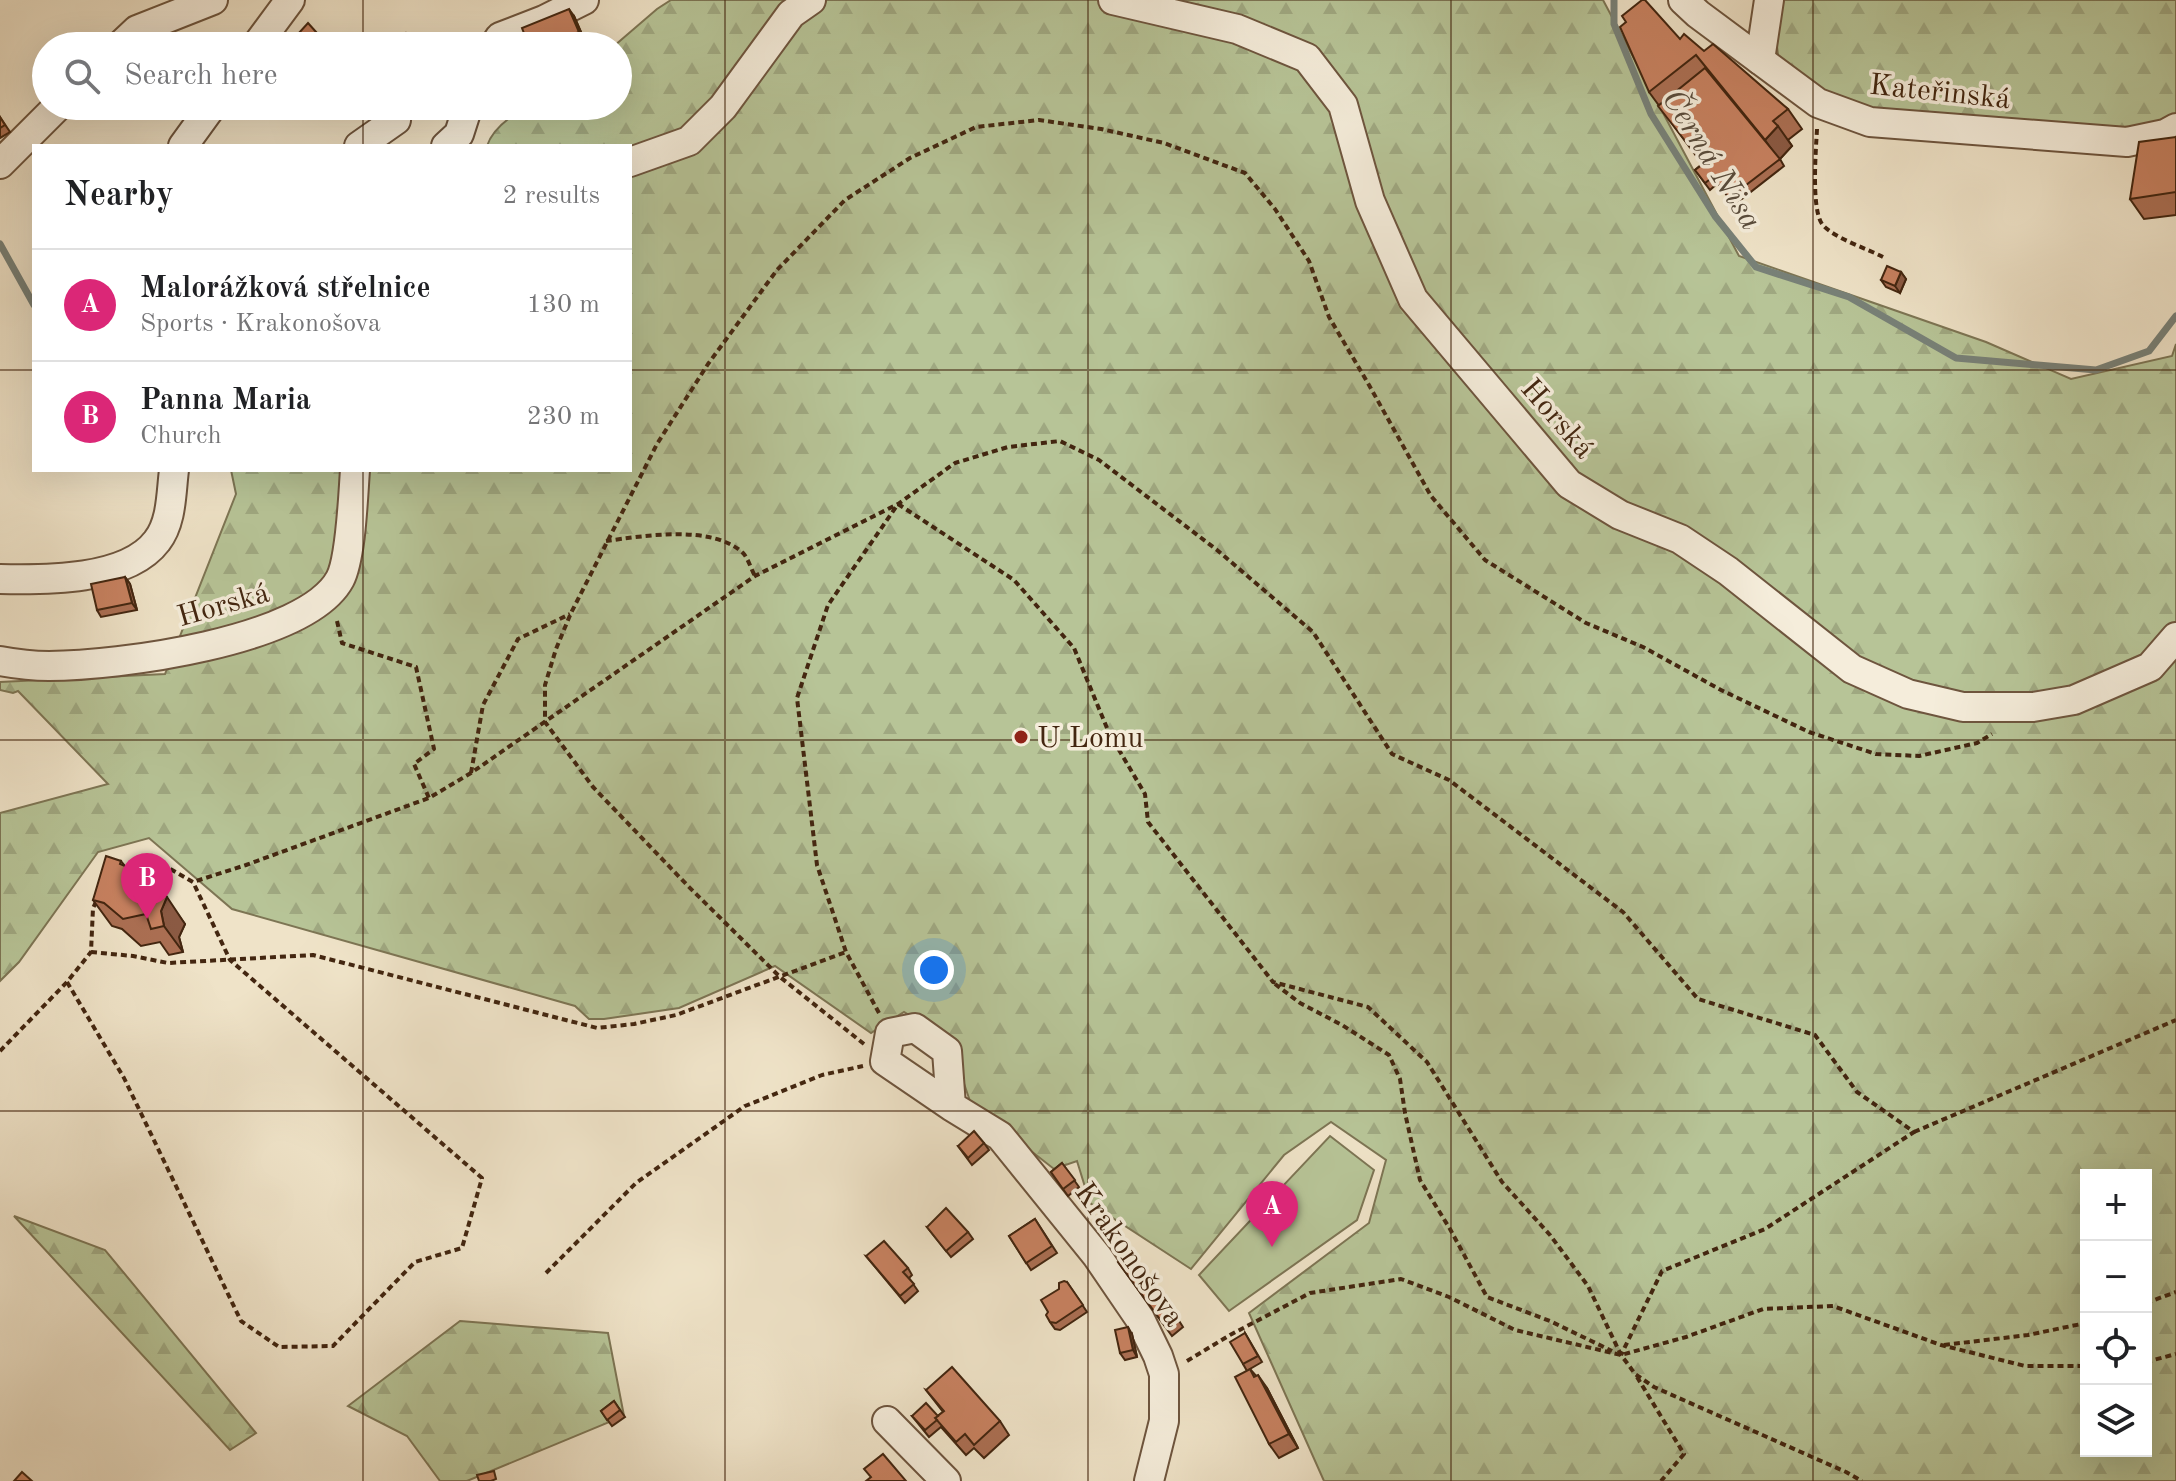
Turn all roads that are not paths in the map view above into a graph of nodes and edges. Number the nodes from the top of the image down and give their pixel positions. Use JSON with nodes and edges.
{"nodes":[{"id":1,"x":213,"y":0,"type":"edge"},
{"id":2,"x":290,"y":0,"type":"edge"},
{"id":3,"x":584,"y":0,"type":"edge"},
{"id":4,"x":811,"y":0,"type":"edge"},
{"id":5,"x":1113,"y":0,"type":"edge"},
{"id":6,"x":1683,"y":0,"type":"edge"},
{"id":7,"x":1769,"y":0,"type":"edge"},
{"id":8,"x":135,"y":32,"type":"edge"},
{"id":9,"x":266,"y":32,"type":"edge"},
{"id":10,"x":513,"y":32,"type":"edge"},
{"id":11,"x":1760,"y":60,"type":"junction"},
{"id":12,"x":44,"y":120,"type":"edge"},
{"id":13,"x":202,"y":120,"type":"edge"},
{"id":14,"x":396,"y":120,"type":"dead end"},
{"id":15,"x":464,"y":120,"type":"edge"},
{"id":16,"x":2176,"y":128,"type":"edge"},
{"id":17,"x":184,"y":144,"type":"edge"},
{"id":18,"x":362,"y":144,"type":"edge"},
{"id":19,"x":448,"y":144,"type":"edge"},
{"id":20,"x":632,"y":161,"type":"edge"},
{"id":21,"x":0,"y":164,"type":"edge"},
{"id":22,"x":174,"y":472,"type":"edge"},
{"id":23,"x":355,"y":472,"type":"edge"},
{"id":24,"x":0,"y":579,"type":"edge"},
{"id":25,"x":2176,"y":637,"type":"edge"},
{"id":26,"x":0,"y":661,"type":"edge"},
{"id":27,"x":951,"y":1106,"type":"junction"},
{"id":28,"x":887,"y":1421,"type":"dead end"},
{"id":29,"x":946,"y":1481,"type":"edge"},
{"id":30,"x":1149,"y":1481,"type":"edge"}],
"edges":[{"from":1,"to":8,"type":"street"},
{"from":2,"to":9,"type":"street"},
{"from":3,"to":10,"type":"street"},
{"from":4,"to":20,"type":"street"},
{"from":5,"to":25,"type":"street","name":"Horská"},
{"from":6,"to":11,"type":"street","name":"Kateřinská"},
{"from":7,"to":11,"type":"street"},
{"from":11,"to":16,"type":"street","name":"Kateřinská"},
{"from":12,"to":21,"type":"street"},
{"from":13,"to":17,"type":"street"},
{"from":14,"to":18,"type":"street"},
{"from":15,"to":19,"type":"street"},
{"from":22,"to":24,"type":"street"},
{"from":23,"to":26,"type":"street","name":"Horská"},
{"from":27,"to":27,"type":"street","name":"Krakonošova"},
{"from":27,"to":30,"type":"street","name":"Krakonošova"},
{"from":28,"to":29,"type":"street"}]}
